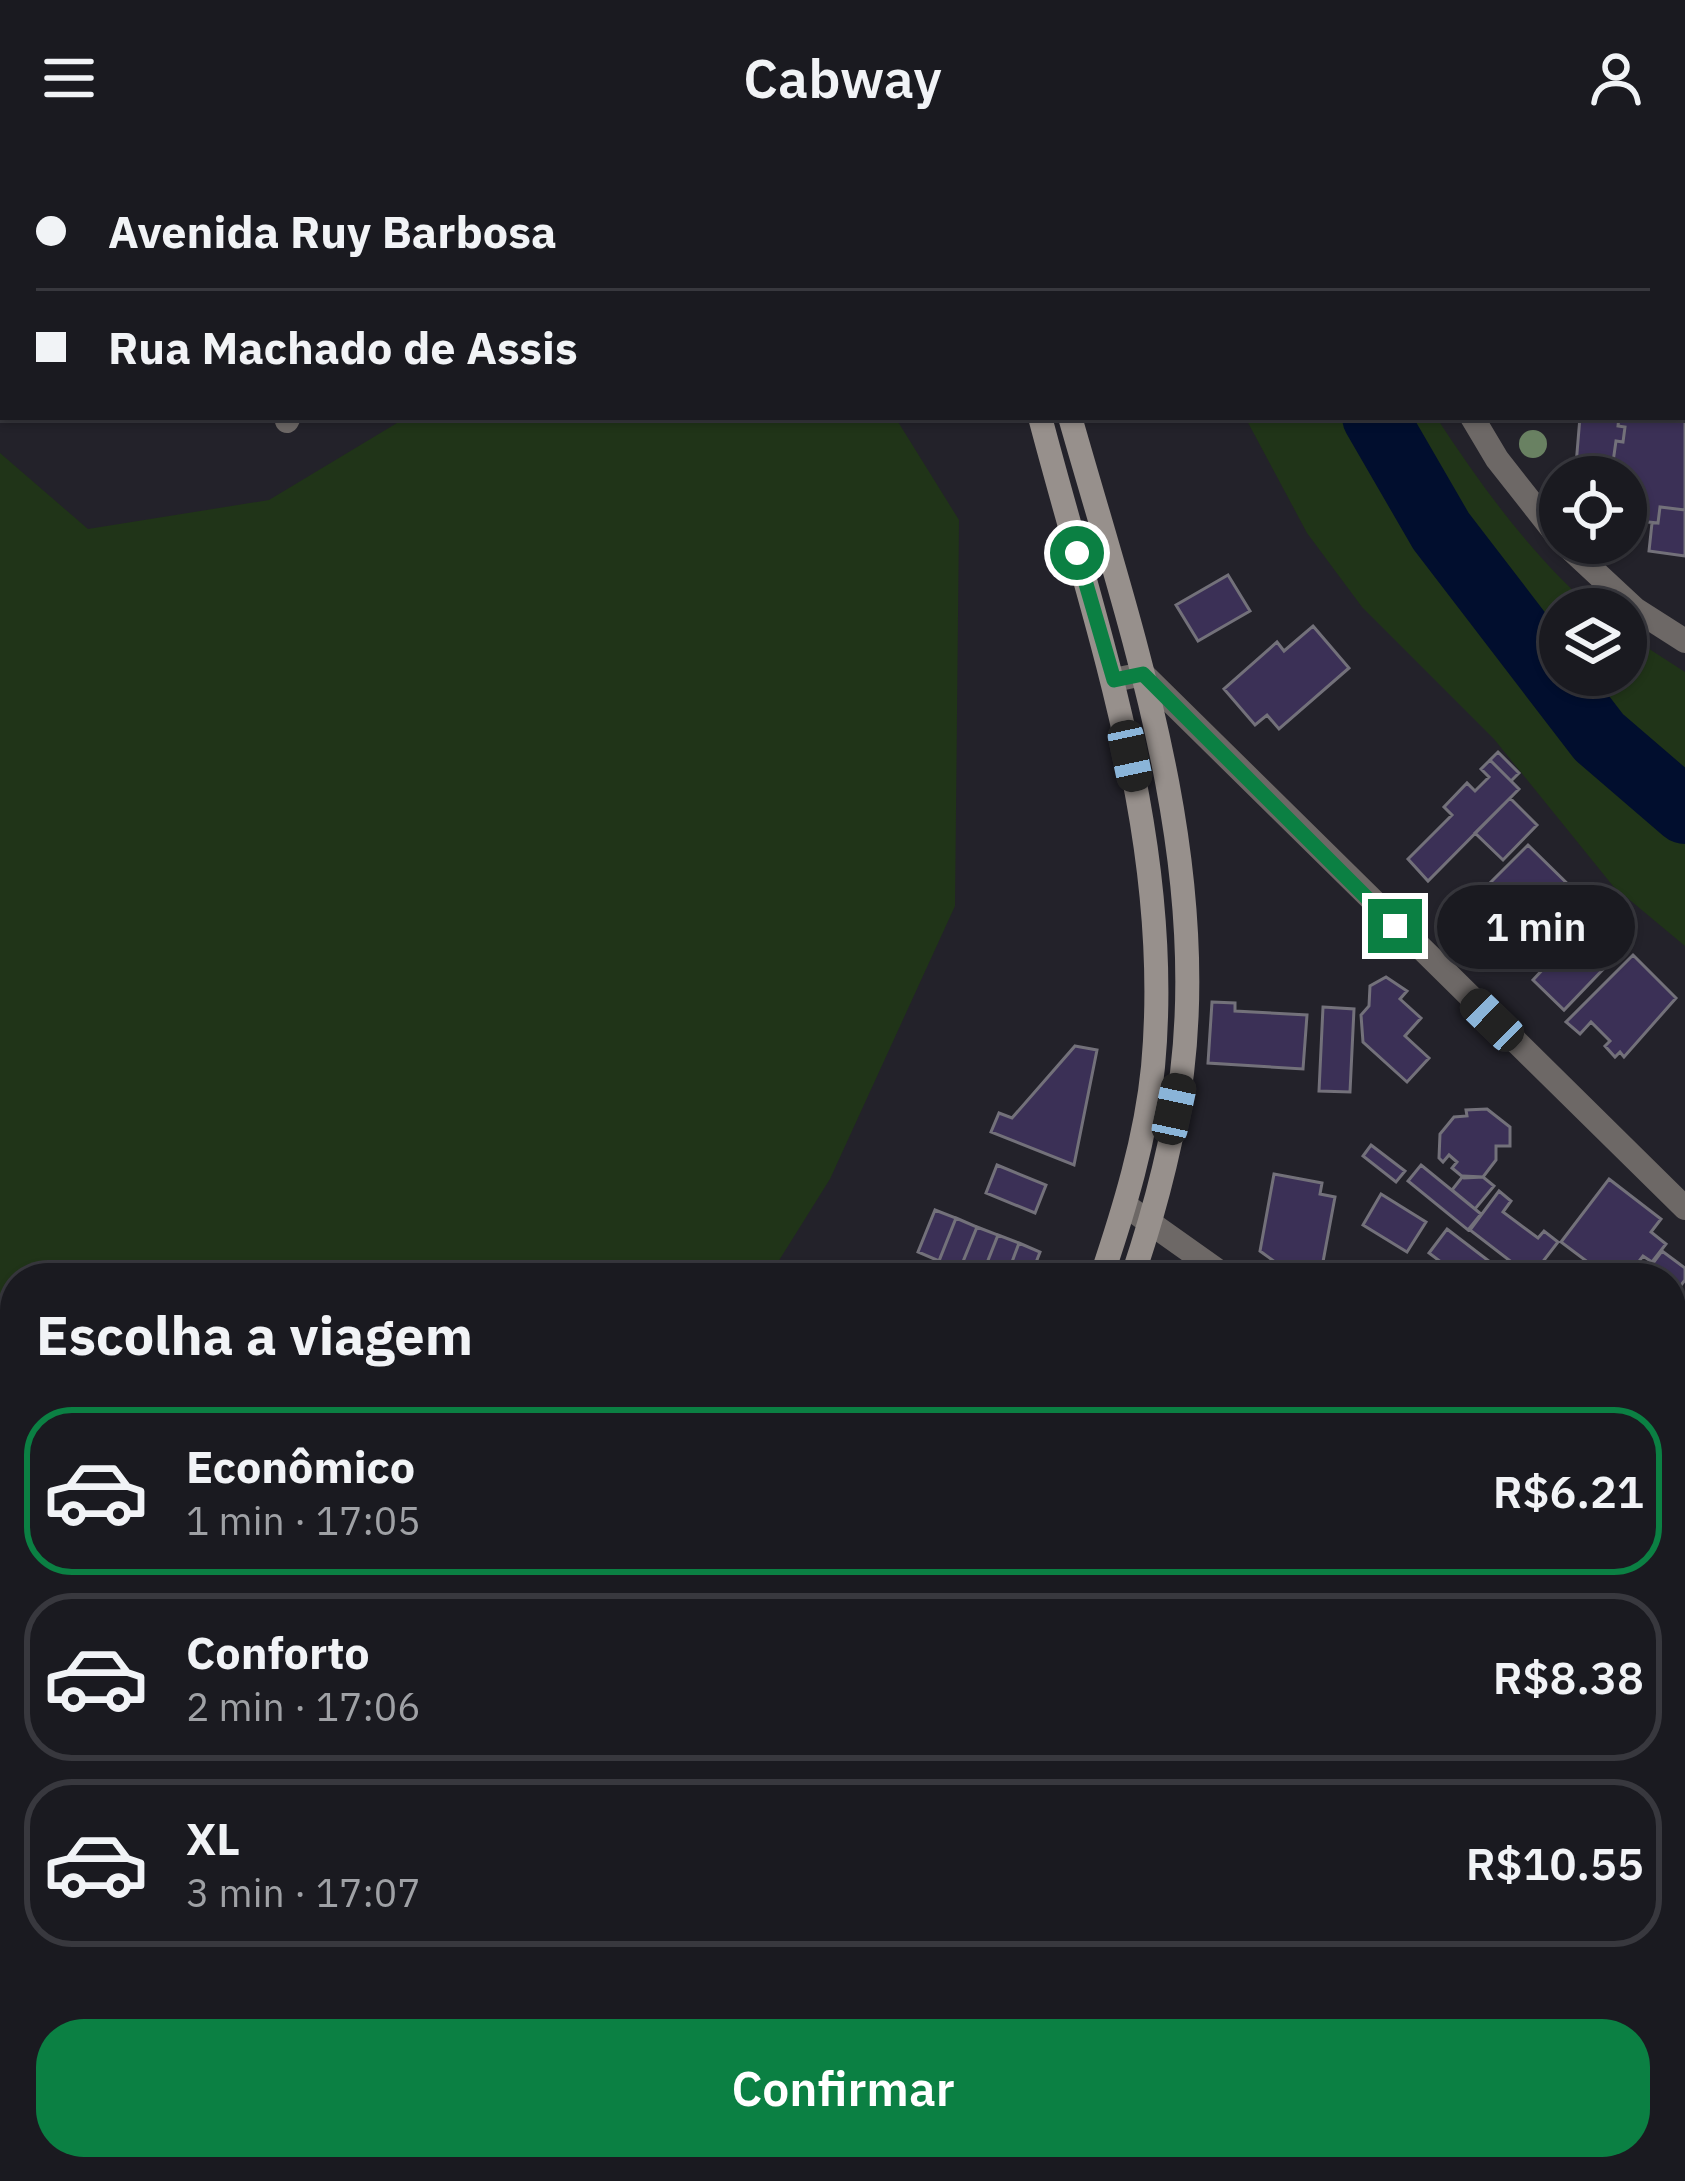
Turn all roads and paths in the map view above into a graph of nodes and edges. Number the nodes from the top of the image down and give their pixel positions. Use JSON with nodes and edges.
{"nodes":[{"id":1,"x":1041,"y":420,"type":"edge"},
{"id":2,"x":1071,"y":420,"type":"edge"},
{"id":3,"x":1474,"y":420,"type":"edge"},
{"id":4,"x":1539,"y":512,"type":"edge"},
{"id":5,"x":1587,"y":564,"type":"edge"},
{"id":6,"x":1685,"y":641,"type":"edge"},
{"id":7,"x":1143,"y":674,"type":"junction"},
{"id":8,"x":1114,"y":680,"type":"junction"},
{"id":9,"x":1126,"y":1205,"type":"junction"},
{"id":10,"x":1685,"y":1208,"type":"edge"},
{"id":11,"x":1151,"y":1220,"type":"junction"},
{"id":12,"x":1105,"y":1263,"type":"edge"},
{"id":13,"x":1137,"y":1263,"type":"edge"},
{"id":14,"x":1208,"y":1263,"type":"edge"}],
"edges":[{"from":1,"to":8,"type":"main road"},
{"from":2,"to":7,"type":"main road"},
{"from":3,"to":4,"type":"street"},
{"from":5,"to":6,"type":"street"},
{"from":7,"to":8,"type":"street"},
{"from":7,"to":10,"type":"street"},
{"from":7,"to":11,"type":"main road"},
{"from":8,"to":9,"type":"main road"},
{"from":9,"to":11,"type":"street"},
{"from":9,"to":12,"type":"main road"},
{"from":11,"to":13,"type":"main road"},
{"from":11,"to":14,"type":"street"}]}
